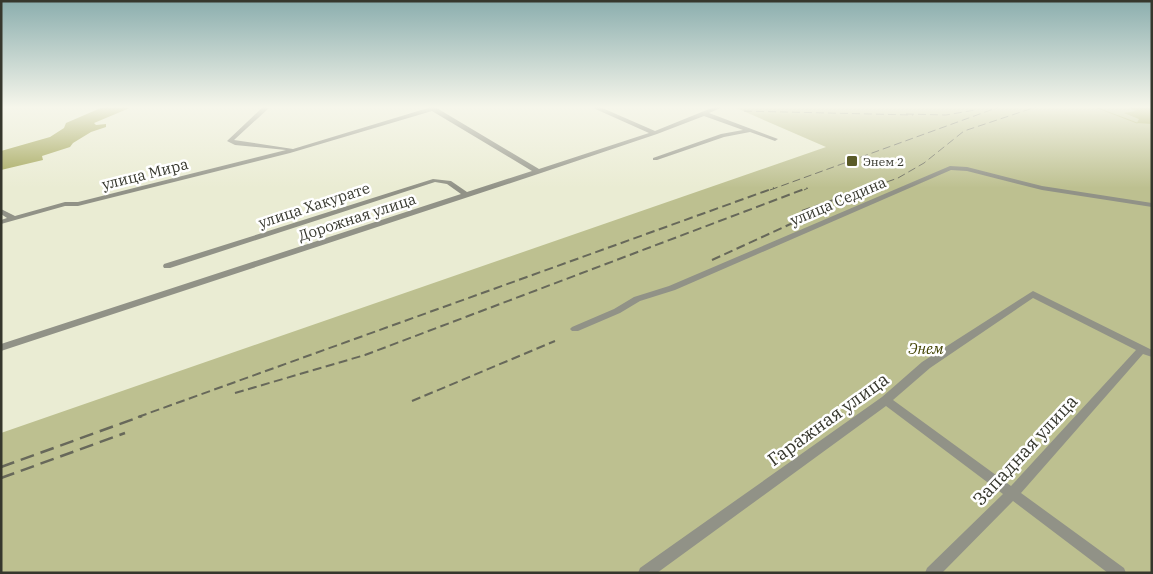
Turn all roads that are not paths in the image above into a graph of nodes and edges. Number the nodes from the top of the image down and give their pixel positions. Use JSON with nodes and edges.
{"nodes":[{"id":1,"x":239,"y":134,"type":"edge"},
{"id":2,"x":348,"y":134,"type":"edge"},
{"id":3,"x":475,"y":134,"type":"edge"},
{"id":4,"x":653,"y":134,"type":"edge"},
{"id":5,"x":730,"y":134,"type":"edge"},
{"id":6,"x":761,"y":134,"type":"edge"},
{"id":7,"x":775,"y":139,"type":"dead end"},
{"id":8,"x":295,"y":150,"type":"junction"},
{"id":9,"x":655,"y":159,"type":"dead end"},
{"id":10,"x":540,"y":172,"type":"junction"},
{"id":11,"x":466,"y":195,"type":"junction"},
{"id":12,"x":1152,"y":205,"type":"edge"},
{"id":13,"x":1,"y":211,"type":"edge"},
{"id":14,"x":13,"y":218,"type":"junction"},
{"id":15,"x":1,"y":222,"type":"edge"},
{"id":16,"x":166,"y":266,"type":"dead end"},
{"id":17,"x":575,"y":328,"type":"dead end"},
{"id":18,"x":1,"y":348,"type":"edge"},
{"id":19,"x":1147,"y":351,"type":"edge"},
{"id":20,"x":886,"y":400,"type":"junction"},
{"id":21,"x":1012,"y":494,"type":"junction"},
{"id":22,"x":645,"y":573,"type":"edge"},
{"id":23,"x":932,"y":573,"type":"edge"},
{"id":24,"x":1119,"y":573,"type":"edge"}],
"edges":[{"from":1,"to":8,"type":"street","name":"улица Мира"},
{"from":2,"to":8,"type":"street","name":"улица Мира"},
{"from":3,"to":10,"type":"street"},
{"from":4,"to":10,"type":"street","name":"Дорожная улица"},
{"from":5,"to":9,"type":"street"},
{"from":6,"to":7,"type":"street"},
{"from":8,"to":14,"type":"street","name":"улица Мира"},
{"from":10,"to":11,"type":"street","name":"Дорожная улица"},
{"from":11,"to":16,"type":"street","name":"улица Хакурате"},
{"from":11,"to":18,"type":"street","name":"Дорожная улица"},
{"from":12,"to":17,"type":"street","name":"улица Седина"},
{"from":13,"to":14,"type":"street"},
{"from":14,"to":15,"type":"street","name":"улица Мира"},
{"from":19,"to":20,"type":"street","name":"Гаражная улица"},
{"from":19,"to":21,"type":"street","name":"Западная улица"},
{"from":20,"to":21,"type":"street"},
{"from":20,"to":22,"type":"street","name":"Гаражная улица"},
{"from":21,"to":23,"type":"street","name":"Западная улица"},
{"from":21,"to":24,"type":"street"}]}
